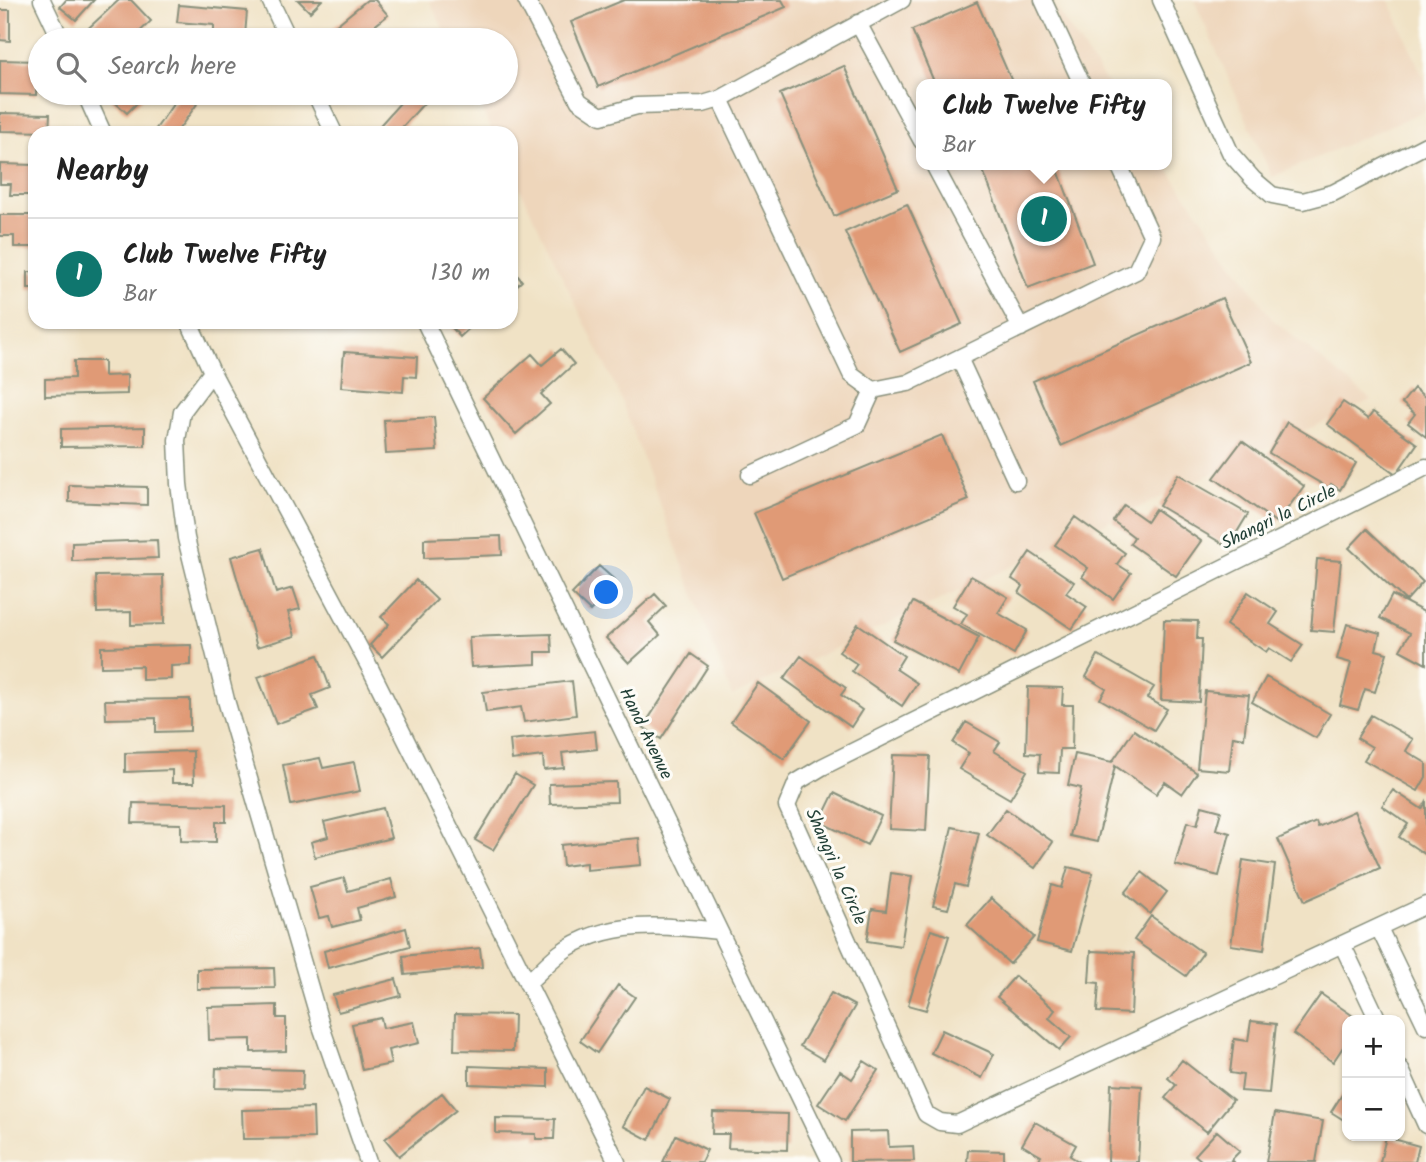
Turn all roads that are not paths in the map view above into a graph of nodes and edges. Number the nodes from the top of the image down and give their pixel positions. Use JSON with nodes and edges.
{"nodes":[{"id":1,"x":42,"y":0,"type":"edge"},
{"id":2,"x":270,"y":0,"type":"edge"},
{"id":3,"x":526,"y":0,"type":"edge"},
{"id":4,"x":902,"y":0,"type":"edge"},
{"id":5,"x":1042,"y":0,"type":"edge"},
{"id":6,"x":1161,"y":0,"type":"edge"},
{"id":7,"x":858,"y":23,"type":"junction"},
{"id":8,"x":55,"y":28,"type":"edge"},
{"id":9,"x":283,"y":28,"type":"edge"},
{"id":10,"x":1080,"y":79,"type":"edge"},
{"id":11,"x":720,"y":99,"type":"junction"},
{"id":12,"x":90,"y":105,"type":"edge"},
{"id":13,"x":321,"y":105,"type":"edge"},
{"id":14,"x":100,"y":126,"type":"edge"},
{"id":15,"x":331,"y":126,"type":"edge"},
{"id":16,"x":916,"y":130,"type":"edge"},
{"id":17,"x":1426,"y":145,"type":"edge"},
{"id":18,"x":937,"y":170,"type":"edge"},
{"id":19,"x":1121,"y":170,"type":"edge"},
{"id":20,"x":1021,"y":328,"type":"junction"},
{"id":21,"x":192,"y":329,"type":"edge"},
{"id":22,"x":428,"y":329,"type":"edge"},
{"id":23,"x":959,"y":358,"type":"junction"},
{"id":24,"x":212,"y":372,"type":"junction"},
{"id":25,"x":873,"y":390,"type":"junction"},
{"id":26,"x":1426,"y":467,"type":"edge"},
{"id":27,"x":750,"y":474,"type":"dead end"},
{"id":28,"x":1016,"y":481,"type":"dead end"},
{"id":29,"x":1426,"y":905,"type":"edge"},
{"id":30,"x":1378,"y":928,"type":"junction"},
{"id":31,"x":719,"y":931,"type":"junction"},
{"id":32,"x":1342,"y":944,"type":"junction"},
{"id":33,"x":527,"y":984,"type":"junction"},
{"id":34,"x":1376,"y":1015,"type":"edge"},
{"id":35,"x":1426,"y":1026,"type":"edge"},
{"id":36,"x":1405,"y":1078,"type":"edge"},
{"id":37,"x":1426,"y":1125,"type":"edge"},
{"id":38,"x":368,"y":1162,"type":"edge"},
{"id":39,"x":617,"y":1162,"type":"edge"},
{"id":40,"x":831,"y":1162,"type":"edge"}],
"edges":[{"from":1,"to":8,"type":"lane"},
{"from":2,"to":9,"type":"lane"},
{"from":3,"to":11,"type":"lane"},
{"from":4,"to":7,"type":"lane"},
{"from":5,"to":10,"type":"lane"},
{"from":6,"to":17,"type":"lane"},
{"from":7,"to":11,"type":"lane"},
{"from":7,"to":16,"type":"lane"},
{"from":11,"to":25,"type":"lane"},
{"from":12,"to":14,"type":"lane"},
{"from":13,"to":15,"type":"lane"},
{"from":18,"to":20,"type":"lane"},
{"from":19,"to":20,"type":"lane"},
{"from":20,"to":23,"type":"lane"},
{"from":21,"to":24,"type":"lane"},
{"from":22,"to":31,"type":"lane","name":"Hand Avenue"},
{"from":23,"to":25,"type":"lane"},
{"from":23,"to":28,"type":"lane"},
{"from":24,"to":33,"type":"lane"},
{"from":24,"to":38,"type":"lane"},
{"from":25,"to":27,"type":"lane"},
{"from":26,"to":32,"type":"lane","name":"Shangri la Circle"},
{"from":29,"to":30,"type":"lane","name":"Shangri la Circle"},
{"from":30,"to":32,"type":"lane","name":"Shangri la Circle"},
{"from":30,"to":35,"type":"lane"},
{"from":31,"to":33,"type":"lane"},
{"from":31,"to":40,"type":"lane","name":"Hand Avenue"},
{"from":32,"to":34,"type":"lane"},
{"from":33,"to":39,"type":"lane"},
{"from":36,"to":37,"type":"lane"}]}
